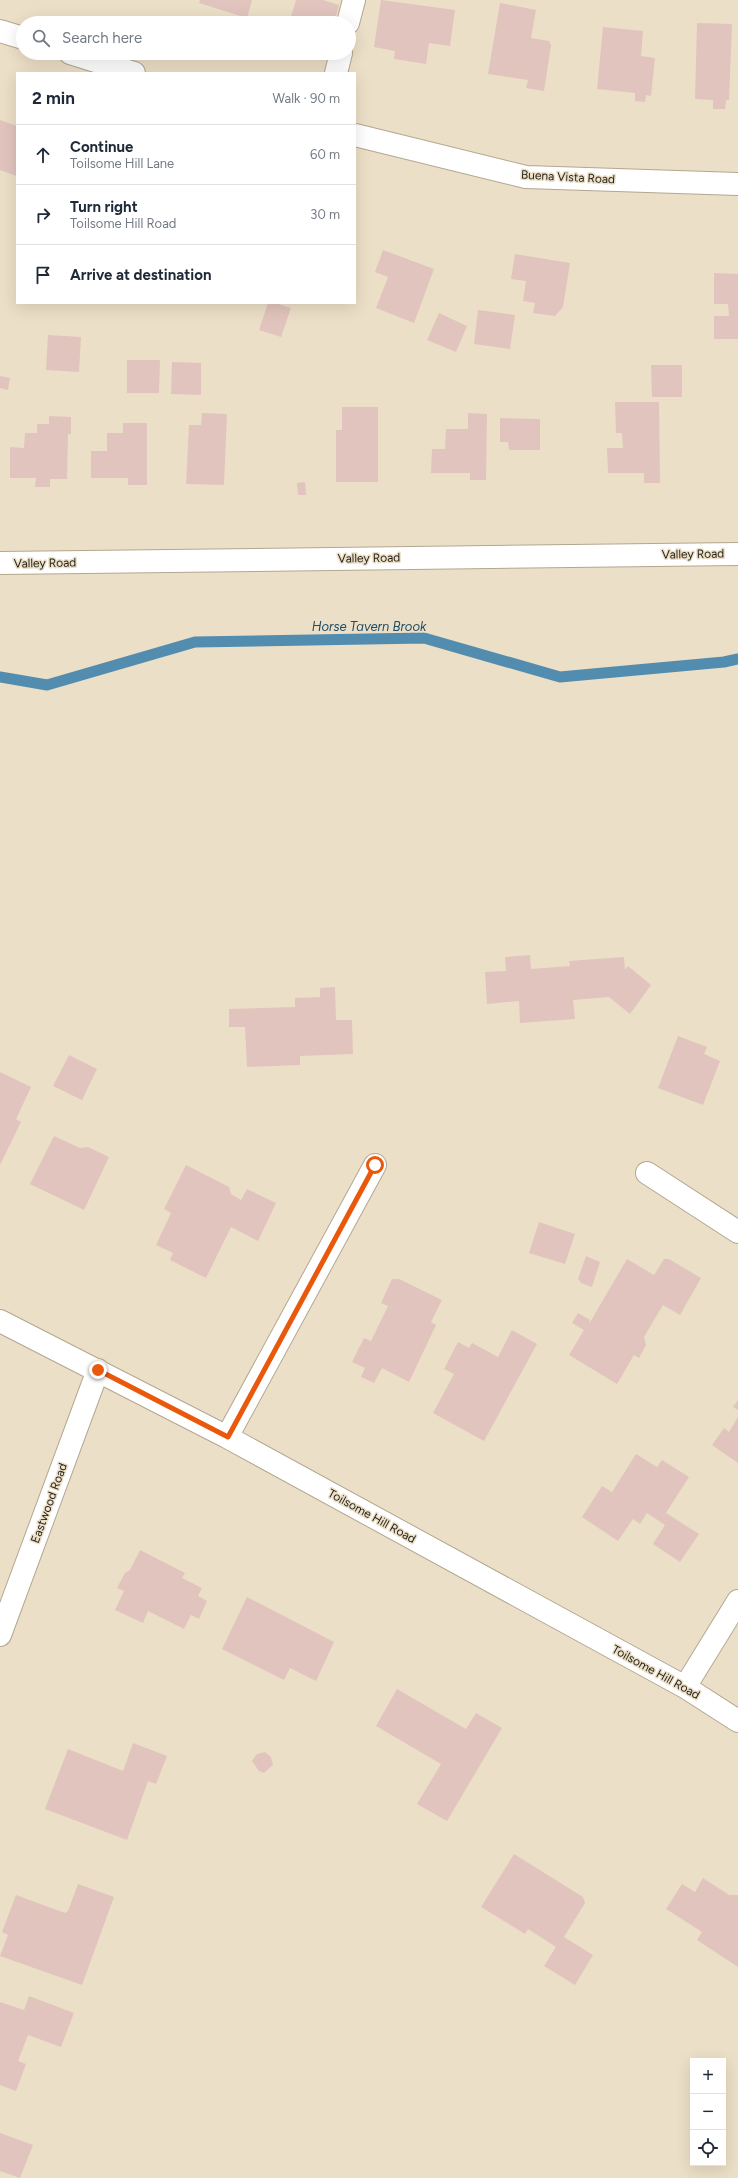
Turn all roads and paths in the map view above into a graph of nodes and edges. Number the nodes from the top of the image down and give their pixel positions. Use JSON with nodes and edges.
{"nodes":[{"id":1,"x":354,"y":0,"type":"edge"},
{"id":2,"x":350,"y":16,"type":"edge"},
{"id":3,"x":0,"y":31,"type":"edge"},
{"id":4,"x":16,"y":36,"type":"edge"},
{"id":5,"x":92,"y":60,"type":"edge"},
{"id":6,"x":339,"y":60,"type":"edge"},
{"id":7,"x":131,"y":72,"type":"edge"},
{"id":8,"x":336,"y":72,"type":"edge"},
{"id":9,"x":356,"y":135,"type":"edge"},
{"id":10,"x":738,"y":184,"type":"edge"},
{"id":11,"x":738,"y":554,"type":"edge"},
{"id":12,"x":0,"y":563,"type":"edge"},
{"id":13,"x":375,"y":1165,"type":"dead end"},
{"id":14,"x":647,"y":1173,"type":"dead end"},
{"id":15,"x":738,"y":1232,"type":"edge"},
{"id":16,"x":0,"y":1322,"type":"edge"},
{"id":17,"x":98,"y":1370,"type":"junction"},
{"id":18,"x":228,"y":1437,"type":"junction"},
{"id":19,"x":738,"y":1601,"type":"edge"},
{"id":20,"x":0,"y":1635,"type":"edge"},
{"id":21,"x":685,"y":1687,"type":"junction"},
{"id":22,"x":738,"y":1721,"type":"edge"}],
"edges":[{"from":1,"to":2,"type":"street"},
{"from":3,"to":4,"type":"street"},
{"from":5,"to":7,"type":"street"},
{"from":6,"to":8,"type":"street"},
{"from":9,"to":10,"type":"street","name":"Buena Vista Road"},
{"from":11,"to":12,"type":"street","name":"Valley Road"},
{"from":13,"to":18,"type":"street"},
{"from":14,"to":15,"type":"street"},
{"from":16,"to":17,"type":"street","name":"Toilsome Hill Road"},
{"from":17,"to":18,"type":"street","name":"Toilsome Hill Road"},
{"from":17,"to":20,"type":"street","name":"Eastwood Road"},
{"from":18,"to":21,"type":"street","name":"Toilsome Hill Road"},
{"from":19,"to":21,"type":"street"},
{"from":21,"to":22,"type":"street","name":"Toilsome Hill Road"}]}
